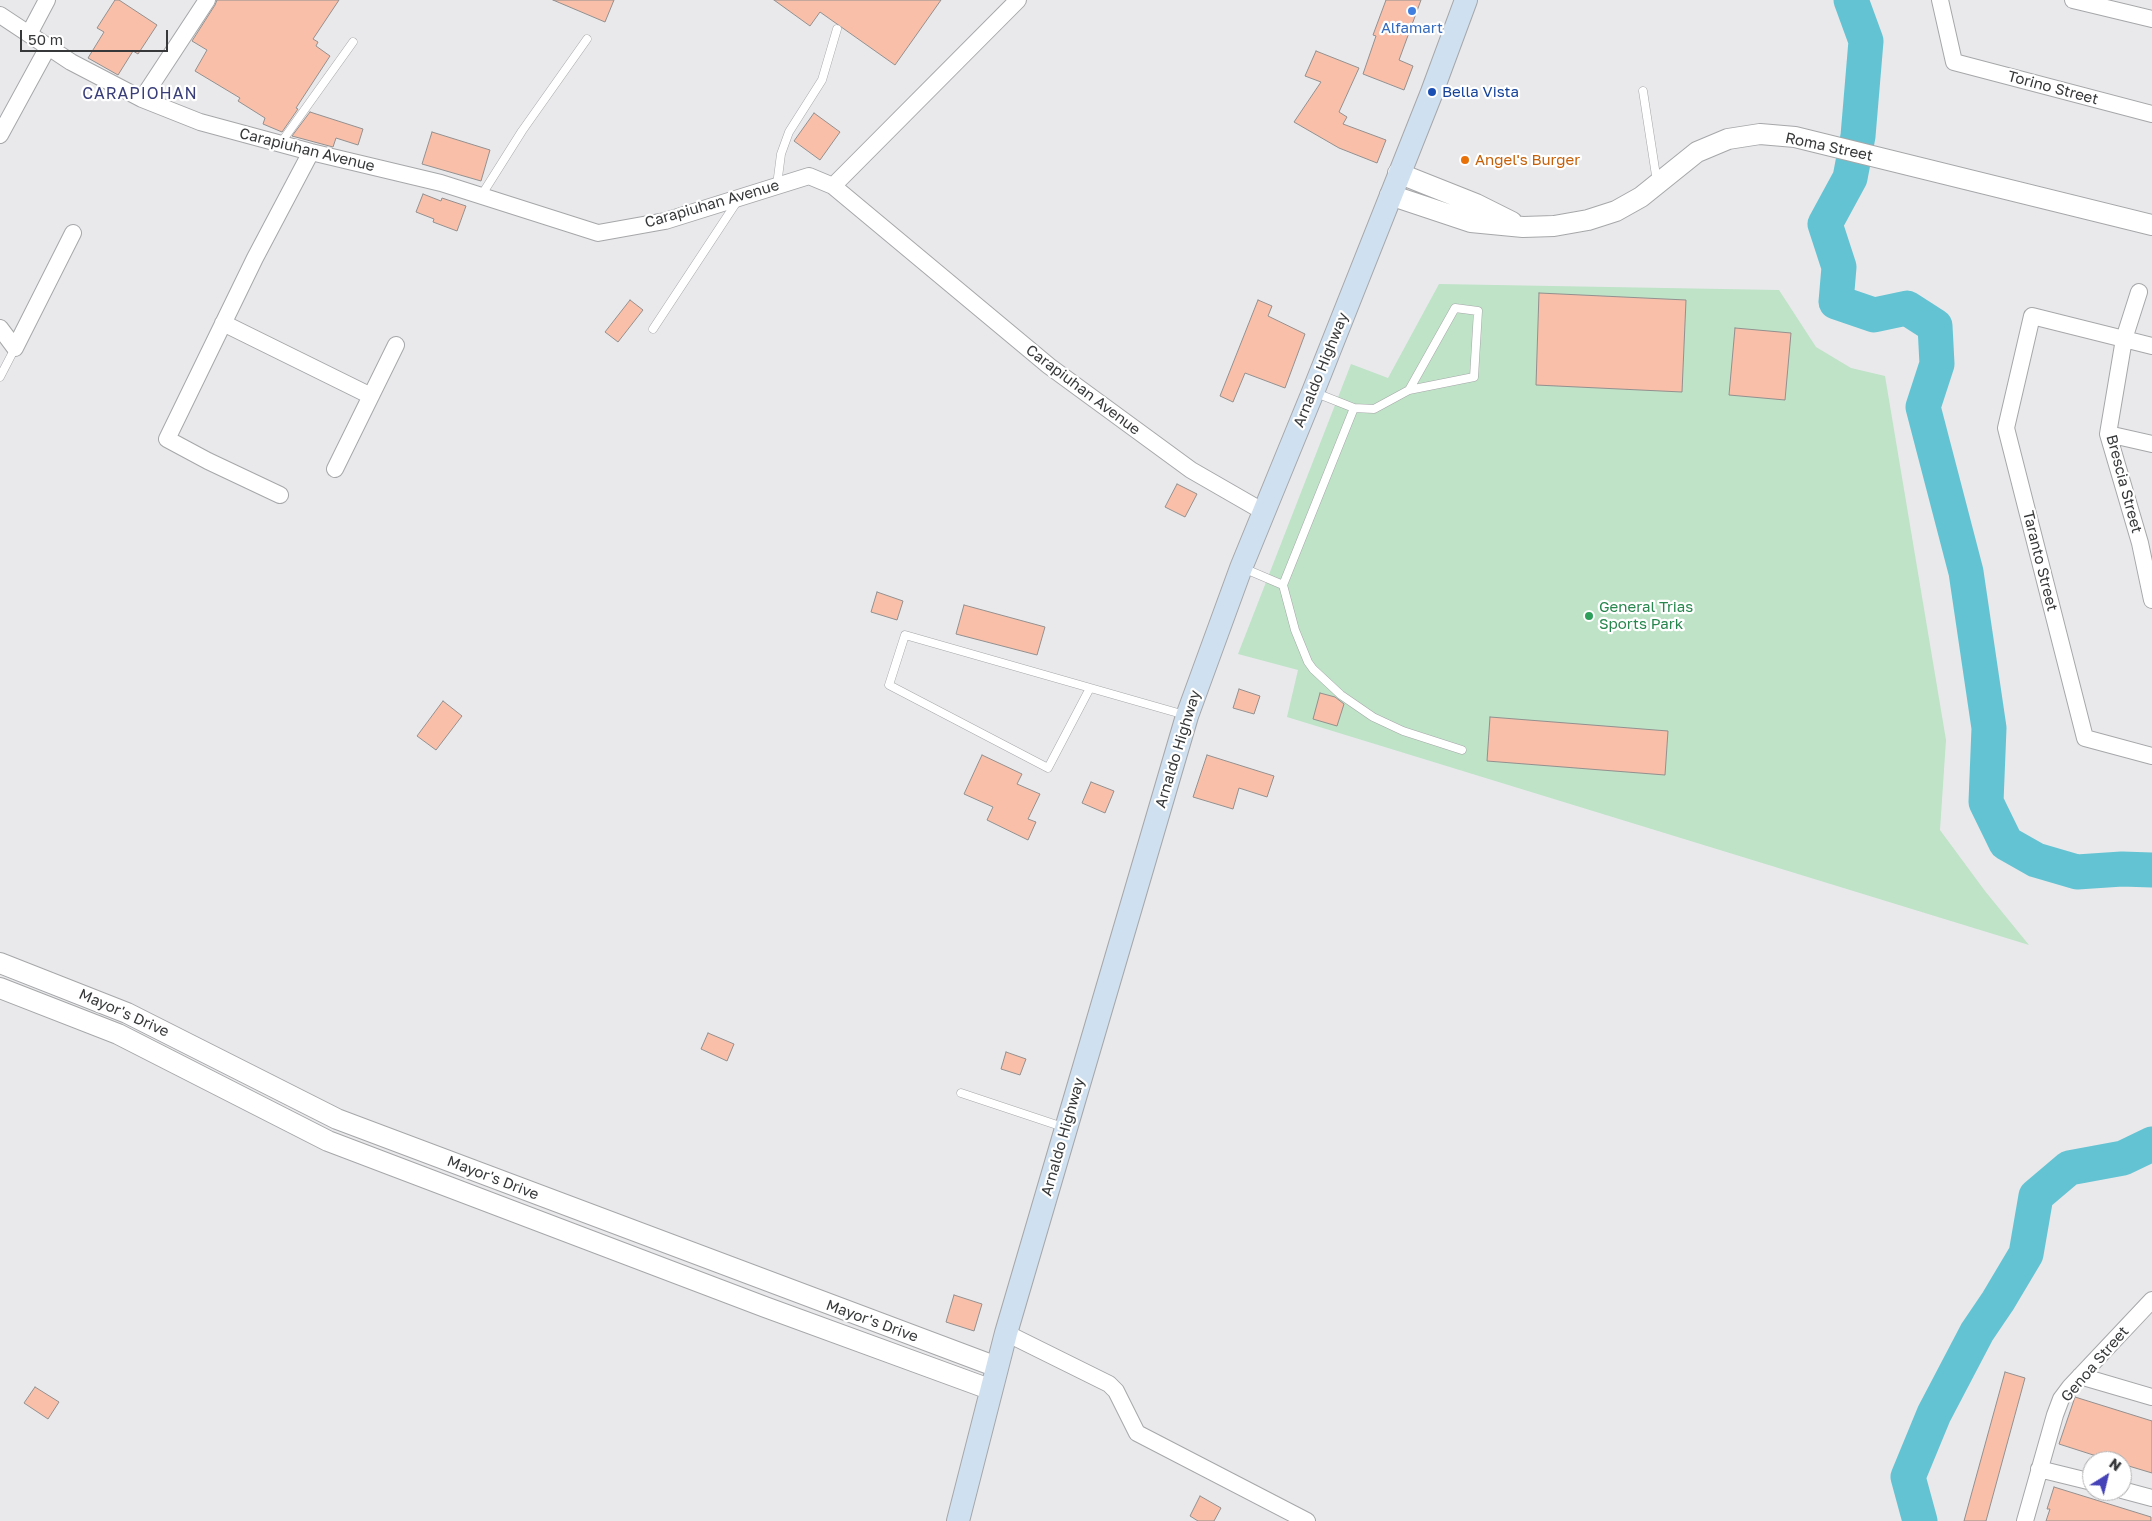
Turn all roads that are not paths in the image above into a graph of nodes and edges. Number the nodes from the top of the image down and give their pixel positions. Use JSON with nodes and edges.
{"nodes":[{"id":1,"x":47,"y":0,"type":"edge"},
{"id":2,"x":207,"y":0,"type":"edge"},
{"id":3,"x":1018,"y":0,"type":"edge"},
{"id":4,"x":1466,"y":0,"type":"edge"},
{"id":5,"x":1940,"y":0,"type":"edge"},
{"id":6,"x":2073,"y":0,"type":"edge"},
{"id":7,"x":0,"y":15,"type":"edge"},
{"id":8,"x":2152,"y":19,"type":"edge"},
{"id":9,"x":837,"y":29,"type":"dead end"},
{"id":10,"x":29,"y":34,"type":"junction"},
{"id":11,"x":587,"y":39,"type":"dead end"},
{"id":12,"x":353,"y":42,"type":"dead end"},
{"id":13,"x":48,"y":47,"type":"junction"},
{"id":14,"x":1642,"y":91,"type":"dead end"},
{"id":15,"x":142,"y":99,"type":"junction"},
{"id":16,"x":2152,"y":114,"type":"edge"},
{"id":17,"x":0,"y":135,"type":"edge"},
{"id":18,"x":280,"y":144,"type":"junction"},
{"id":19,"x":311,"y":152,"type":"junction"},
{"id":20,"x":1398,"y":173,"type":"junction"},
{"id":21,"x":777,"y":184,"type":"junction"},
{"id":22,"x":1657,"y":184,"type":"junction"},
{"id":23,"x":833,"y":186,"type":"junction"},
{"id":24,"x":1390,"y":195,"type":"junction"},
{"id":25,"x":481,"y":196,"type":"junction"},
{"id":26,"x":741,"y":196,"type":"junction"},
{"id":27,"x":2152,"y":226,"type":"edge"},
{"id":28,"x":1522,"y":227,"type":"junction"},
{"id":29,"x":73,"y":234,"type":"dead end"},
{"id":30,"x":2139,"y":292,"type":"dead end"},
{"id":31,"x":223,"y":323,"type":"junction"},
{"id":32,"x":0,"y":328,"type":"edge"},
{"id":33,"x":653,"y":329,"type":"dead end"},
{"id":34,"x":2124,"y":339,"type":"junction"},
{"id":35,"x":396,"y":345,"type":"dead end"},
{"id":36,"x":2152,"y":346,"type":"edge"},
{"id":37,"x":15,"y":348,"type":"junction"},
{"id":38,"x":0,"y":376,"type":"edge"},
{"id":39,"x":1409,"y":390,"type":"junction"},
{"id":40,"x":1313,"y":392,"type":"junction"},
{"id":41,"x":371,"y":396,"type":"junction"},
{"id":42,"x":1354,"y":408,"type":"junction"},
{"id":43,"x":2108,"y":434,"type":"junction"},
{"id":44,"x":2152,"y":444,"type":"edge"},
{"id":45,"x":335,"y":469,"type":"dead end"},
{"id":46,"x":280,"y":496,"type":"dead end"},
{"id":47,"x":1264,"y":512,"type":"junction"},
{"id":48,"x":2146,"y":545,"type":"edge"},
{"id":49,"x":1241,"y":568,"type":"junction"},
{"id":50,"x":1283,"y":584,"type":"junction"},
{"id":51,"x":2152,"y":600,"type":"edge"},
{"id":52,"x":1090,"y":688,"type":"junction"},
{"id":53,"x":1187,"y":716,"type":"junction"},
{"id":54,"x":1462,"y":750,"type":"dead end"},
{"id":55,"x":2152,"y":756,"type":"edge"},
{"id":56,"x":0,"y":962,"type":"edge"},
{"id":57,"x":0,"y":988,"type":"edge"},
{"id":58,"x":961,"y":1093,"type":"dead end"},
{"id":59,"x":1065,"y":1128,"type":"junction"},
{"id":60,"x":464,"y":1168,"type":"junction"},
{"id":61,"x":456,"y":1190,"type":"junction"},
{"id":62,"x":2152,"y":1300,"type":"edge"},
{"id":63,"x":1006,"y":1333,"type":"junction"},
{"id":64,"x":998,"y":1367,"type":"junction"},
{"id":65,"x":2080,"y":1376,"type":"junction"},
{"id":66,"x":992,"y":1390,"type":"junction"},
{"id":67,"x":2152,"y":1397,"type":"edge"},
{"id":68,"x":2039,"y":1468,"type":"junction"},
{"id":69,"x":2082,"y":1479,"type":"edge"},
{"id":70,"x":2132,"y":1493,"type":"edge"},
{"id":71,"x":2152,"y":1498,"type":"edge"},
{"id":72,"x":958,"y":1521,"type":"edge"},
{"id":73,"x":1307,"y":1521,"type":"edge"},
{"id":74,"x":2026,"y":1521,"type":"edge"}],
"edges":[{"from":1,"to":10,"type":"street"},
{"from":2,"to":15,"type":"street"},
{"from":3,"to":23,"type":"street"},
{"from":4,"to":20,"type":"main road","name":"Arnaldo Highway"},
{"from":5,"to":16,"type":"street","name":"Torino Street"},
{"from":6,"to":8,"type":"street"},
{"from":7,"to":10,"type":"street","name":"Carapiuhan Avenue"},
{"from":9,"to":21,"type":"lane"},
{"from":10,"to":13,"type":"street","name":"Carapiuhan Avenue"},
{"from":11,"to":25,"type":"lane"},
{"from":12,"to":18,"type":"lane"},
{"from":13,"to":15,"type":"street","name":"Carapiuhan Avenue"},
{"from":13,"to":17,"type":"street"},
{"from":14,"to":22,"type":"lane"},
{"from":15,"to":18,"type":"street","name":"Carapiuhan Avenue"},
{"from":18,"to":19,"type":"street","name":"Carapiuhan Avenue"},
{"from":19,"to":25,"type":"street","name":"Carapiuhan Avenue"},
{"from":19,"to":31,"type":"street"},
{"from":20,"to":24,"type":"main road","name":"Arnaldo Highway"},
{"from":20,"to":28,"type":"street","name":"Roma Street"},
{"from":21,"to":23,"type":"street","name":"Carapiuhan Avenue"},
{"from":21,"to":26,"type":"street","name":"Carapiuhan Avenue"},
{"from":22,"to":27,"type":"street","name":"Roma Street"},
{"from":22,"to":28,"type":"street","name":"Roma Street"},
{"from":23,"to":47,"type":"street","name":"Carapiuhan Avenue"},
{"from":24,"to":28,"type":"street","name":"Roma Street"},
{"from":24,"to":40,"type":"main road","name":"Arnaldo Highway"},
{"from":25,"to":26,"type":"street","name":"Carapiuhan Avenue"},
{"from":26,"to":33,"type":"lane"},
{"from":29,"to":37,"type":"street"},
{"from":30,"to":34,"type":"street","name":"Brescia Street"},
{"from":31,"to":41,"type":"street"},
{"from":31,"to":46,"type":"street"},
{"from":32,"to":37,"type":"street"},
{"from":34,"to":36,"type":"street"},
{"from":34,"to":43,"type":"street","name":"Brescia Street"},
{"from":34,"to":55,"type":"street","name":"Taranto Street"},
{"from":35,"to":41,"type":"street"},
{"from":37,"to":38,"type":"lane"},
{"from":39,"to":39,"type":"lane"},
{"from":39,"to":42,"type":"lane"},
{"from":40,"to":42,"type":"lane"},
{"from":40,"to":47,"type":"main road","name":"Arnaldo Highway"},
{"from":41,"to":45,"type":"street"},
{"from":42,"to":50,"type":"lane"},
{"from":43,"to":44,"type":"street"},
{"from":43,"to":48,"type":"street","name":"Brescia Street"},
{"from":47,"to":49,"type":"main road","name":"Arnaldo Highway"},
{"from":48,"to":51,"type":"street","name":"Brescia Street"},
{"from":49,"to":50,"type":"lane"},
{"from":49,"to":53,"type":"main road","name":"Arnaldo Highway"},
{"from":50,"to":54,"type":"lane"},
{"from":52,"to":52,"type":"lane"},
{"from":52,"to":53,"type":"lane"},
{"from":53,"to":59,"type":"main road","name":"Arnaldo Highway"},
{"from":56,"to":60,"type":"street","name":"Mayor's Drive"},
{"from":57,"to":61,"type":"street","name":"Mayor's Drive"},
{"from":58,"to":59,"type":"lane"},
{"from":59,"to":63,"type":"main road","name":"Arnaldo Highway"},
{"from":60,"to":61,"type":"street"},
{"from":60,"to":64,"type":"street","name":"Mayor's Drive"},
{"from":61,"to":66,"type":"street","name":"Mayor's Drive"},
{"from":62,"to":65,"type":"street","name":"Genoa Street"},
{"from":63,"to":64,"type":"main road","name":"Arnaldo Highway"},
{"from":63,"to":73,"type":"street"},
{"from":64,"to":66,"type":"main road","name":"Arnaldo Highway"},
{"from":65,"to":67,"type":"street"},
{"from":65,"to":68,"type":"street","name":"Genoa Street"},
{"from":66,"to":72,"type":"main road","name":"Arnaldo Highway"},
{"from":68,"to":69,"type":"street"},
{"from":68,"to":74,"type":"street","name":"Genoa Street"},
{"from":70,"to":71,"type":"street"}]}
